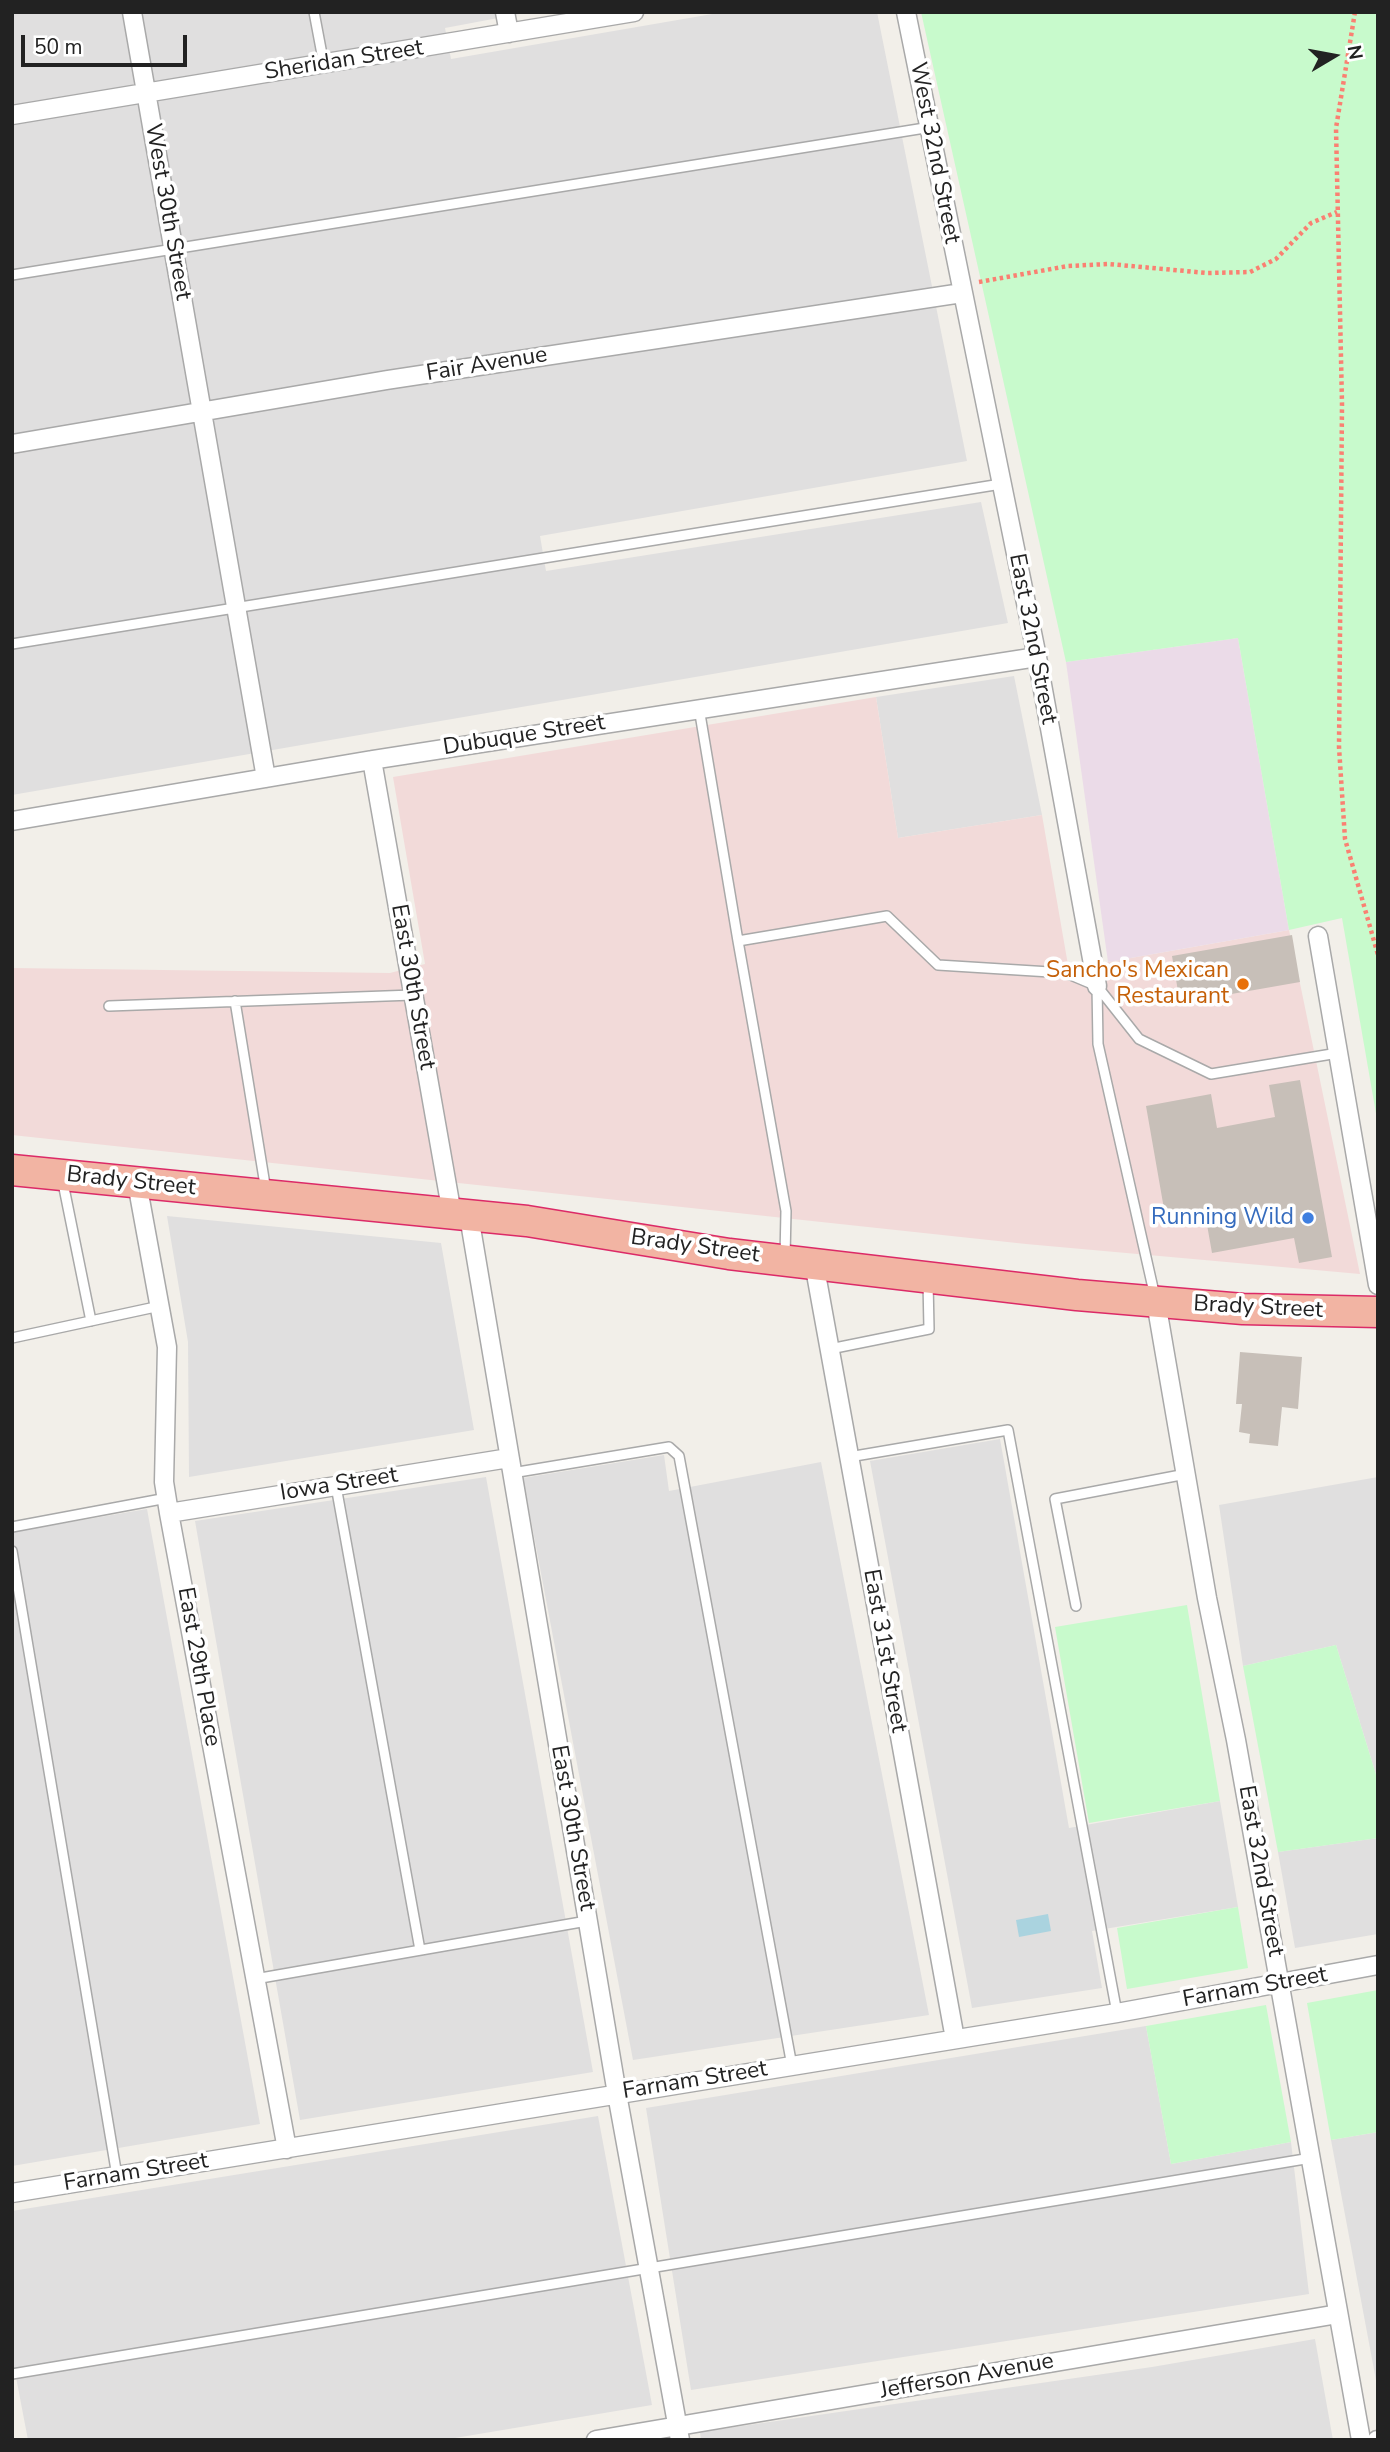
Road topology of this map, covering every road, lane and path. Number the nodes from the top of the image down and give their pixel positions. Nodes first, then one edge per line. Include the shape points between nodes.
1 (132, 12) edge
2 (314, 12) edge
3 (505, 12) edge
4 (634, 12) edge
5 (905, 12) edge
6 (1355, 12) edge
7 (509, 33) junction
8 (324, 65) junction
9 (146, 93) junction
10 (12, 115) edge
11 (931, 127) junction
12 (1337, 212) junction
13 (174, 248) junction
14 (12, 275) edge
15 (962, 289) junction
16 (202, 412) junction
17 (12, 444) edge
18 (1001, 484) junction
19 (237, 607) junction
20 (12, 644) edge
21 (1037, 657) junction
22 (699, 708) junction
23 (372, 760) junction
24 (266, 778) junction
25 (12, 821) edge
26 (1318, 936) dead end
27 (738, 941) junction
28 (1378, 955) edge
29 (1097, 986) junction
30 (413, 995) junction
31 (235, 1002) junction
32 (109, 1006) dead end
33 (1338, 1053) junction
34 (12, 1170) edge
35 (61, 1175) junction
36 (137, 1183) junction
37 (267, 1196) junction
38 (460, 1215) junction
39 (800, 1261) junction
40 (928, 1276) junction
41 (1378, 1285) edge
42 (1156, 1302) junction
43 (160, 1306) junction
44 (1378, 1312) edge
45 (91, 1321) junction
46 (12, 1338) edge
47 (830, 1349) junction
48 (849, 1457) junction
49 (511, 1465) junction
50 (1186, 1475) junction
51 (336, 1486) junction
52 (168, 1505) junction
53 (12, 1527) edge
54 (12, 1551) edge
55 (1076, 1606) dead end
56 (587, 1921) junction
57 (420, 1950) junction
58 (1378, 1965) edge
59 (255, 1979) junction
60 (1281, 1984) junction
61 (1117, 2013) junction
62 (955, 2039) junction
63 (792, 2066) junction
64 (617, 2094) junction
65 (287, 2148) junction
66 (1313, 2158) junction
67 (117, 2176) junction
68 (12, 2193) edge
69 (648, 2268) junction
70 (1338, 2314) junction
71 (12, 2374) edge
72 (678, 2433) edge
73 (596, 2440) edge
74 (1361, 2440) edge

1 - 9 street, West 30th Street
2 - 8 lane
3 - 7 street
4 - 7 street, Sheridan Street
5 - 11 street, West 32nd Street
6 - 12 path via 1336,128
7 - 8 street, Sheridan Street
8 - 9 street, Sheridan Street
9 - 10 street, Sheridan Street
9 - 13 street, West 30th Street
11 - 13 lane
11 - 15 street, West 32nd Street
12 - 15 path via 1311,223 1276,259 1250,272 1068,266
12 - 28 path via 1342,404 1339,747 1345,839
13 - 14 lane
13 - 16 street, West 30th Street
15 - 16 street, Fair Avenue
15 - 18 street, East 32nd Street
16 - 17 street, Fair Avenue
16 - 19 street
18 - 19 lane
18 - 21 street, East 32nd Street
19 - 20 lane
19 - 24 street
21 - 22 street, Dubuque Street
21 - 29 street, East 32nd Street
22 - 23 street, Dubuque Street
22 - 27 lane
23 - 24 street, Dubuque Street
23 - 30 street, East 30th Street
24 - 25 street, Dubuque Street
26 - 33 street
27 - 29 lane via 887,916 938,965 1066,973
27 - 39 lane via 786,1210
29 - 33 lane via 1139,1039 1210,1074
29 - 42 lane via 1098,1044
30 - 31 lane
30 - 38 street, East 30th Street
31 - 32 lane
31 - 37 lane
33 - 41 street
34 - 35 highway, Brady Street
35 - 36 highway, Brady Street
35 - 45 lane
36 - 37 highway, Brady Street
36 - 43 street, East 29th Place
37 - 38 highway, Brady Street
38 - 39 highway, Brady Street
38 - 49 street, East 30th Street
39 - 40 highway, Brady Street
39 - 47 street, East 31st Street
40 - 42 highway, Brady Street
40 - 47 lane via 929,1329
42 - 44 highway, Brady Street
42 - 50 street, East 32nd Street
43 - 45 lane
43 - 52 street, East 29th Place via 167,1347 164,1482
45 - 46 lane
47 - 48 street, East 31st Street
48 - 61 lane via 1008,1430
48 - 62 street, East 31st Street
49 - 51 street, Iowa Street
49 - 56 street, East 30th Street
49 - 63 lane via 669,1447 679,1455
50 - 55 lane via 1055,1499
50 - 60 street, East 32nd Street
51 - 52 street, Iowa Street
51 - 57 lane
52 - 53 lane
52 - 59 street, East 29th Place
54 - 67 lane
56 - 57 lane
56 - 64 street, East 30th Street
57 - 59 lane
58 - 60 street, Farnam Street
59 - 65 street, East 29th Place
60 - 61 street, Farnam Street
60 - 66 street, East 32nd Street
61 - 62 street, Farnam Street
62 - 63 street, Farnam Street
63 - 64 street, Farnam Street
64 - 65 street, Farnam Street
64 - 69 street, East 30th Street
65 - 67 street, Farnam Street
66 - 69 lane
66 - 70 street, East 32nd Street
67 - 68 street, Farnam Street
69 - 71 lane
69 - 72 street, East 30th Street
70 - 72 street, Jefferson Avenue
70 - 74 street, East 32nd Street
72 - 73 street, Jefferson Avenue

